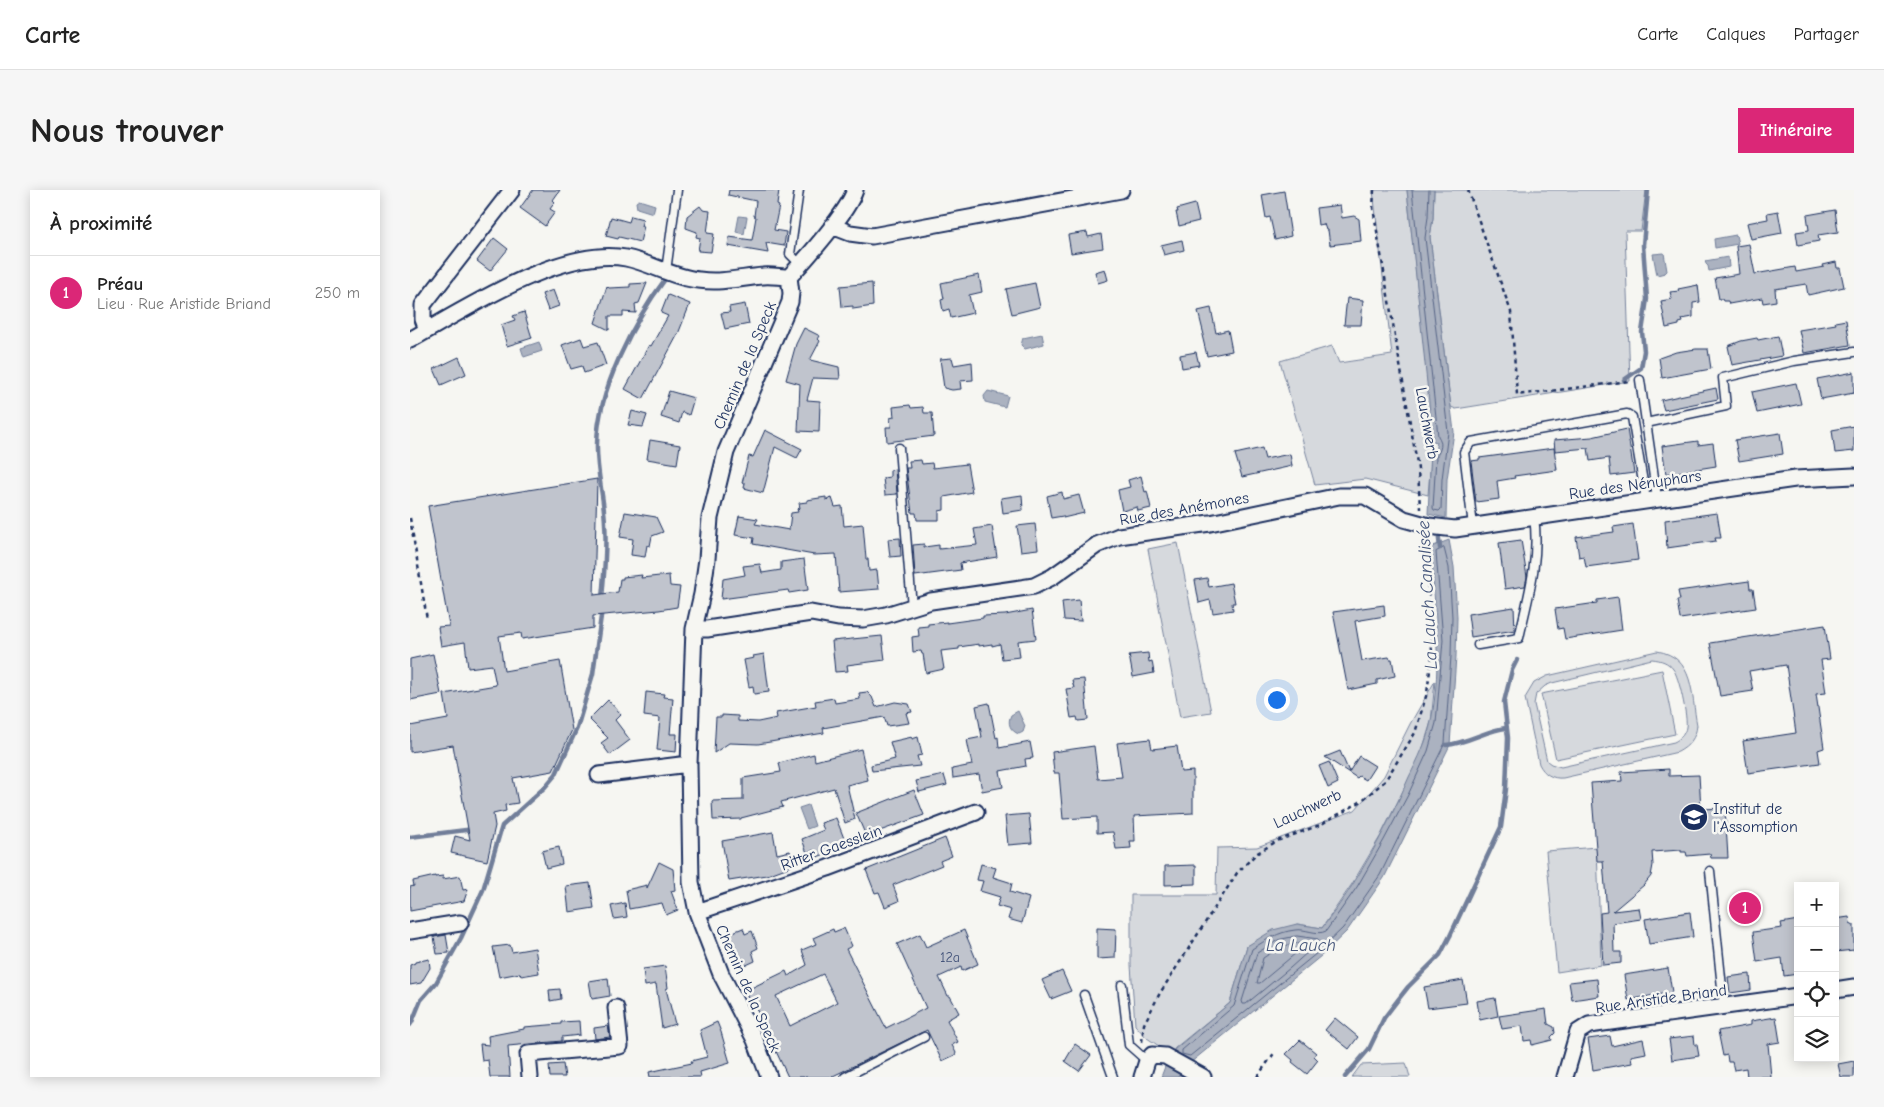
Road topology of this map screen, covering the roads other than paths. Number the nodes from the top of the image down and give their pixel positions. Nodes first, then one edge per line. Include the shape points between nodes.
1 (512, 190) edge
2 (677, 190) edge
3 (799, 190) edge
4 (855, 190) edge
5 (1121, 190) edge
6 (832, 226) junction
7 (801, 265) junction
8 (666, 271) junction
9 (789, 277) junction
10 (427, 330) junction
11 (410, 340) edge
12 (1854, 352) edge
13 (1640, 380) road end
14 (1646, 423) junction
15 (900, 448) dead end
16 (1854, 476) edge
17 (1652, 499) junction
18 (1534, 517) junction
19 (1425, 525) joint
20 (1473, 526) junction
21 (912, 606) junction
22 (694, 629) junction
23 (1478, 645) dead end
24 (689, 764) junction
25 (600, 775) dead end
26 (976, 812) dead end
27 (1710, 871) dead end
28 (697, 912) junction
29 (460, 923) dead end
30 (410, 931) edge
31 (1122, 985) dead end
32 (1854, 987) edge
33 (1839, 989) edge
34 (1084, 995) dead end
35 (1794, 997) edge
36 (1724, 1007) junction
37 (616, 1008) dead end
38 (924, 1037) dead end
39 (1154, 1057) junction
40 (1198, 1074) edge
41 (530, 1077) edge
42 (770, 1077) edge
43 (845, 1077) edge
44 (1113, 1077) edge
45 (1142, 1077) edge
46 (1565, 1077) edge

1 - 10 street via 423,305
2 - 8 lane
3 - 7 lane via 790,254
4 - 6 street
5 - 6 street via 872,236 850,234
6 - 7 street
7 - 9 street
8 - 9 street via 705,281 729,282 765,275
8 - 10 street via 626,258 594,257 565,263 529,276
9 - 22 street, Chemin de la Speck via 790,302 726,452 710,518 702,594
10 - 11 street
12 - 14 lane via 1794,361 1723,378 1726,406
13 - 14 lane
14 - 17 lane
15 - 21 lane
16 - 17 street, Rue des Nénuphars via 1795,480
17 - 18 street, Rue des Nénuphars
17 - 20 lane via 1632,417 1627,414 1471,442 1464,452
18 - 20 street, Rue des Nénuphars
18 - 23 lane via 1535,566 1519,638
19 - 20 street, Rue des Nénuphars via 1454,529
19 - 21 street, Rue des Anémones via 1404,519 1365,496 1340,496 1210,523 1119,536 1097,545 1034,586
21 - 22 street, Rue des Anémones via 863,619 811,613
22 - 24 street, Chemin de la Speck
24 - 25 street
24 - 28 street, Chemin de la Speck via 691,882
26 - 28 street, Ritter Gaesslein via 828,868
27 - 36 lane
28 - 42 street, Chemin de la Speck via 721,974
29 - 30 street
31 - 39 lane via 1129,1045
32 - 33 street
34 - 44 lane
35 - 36 street, Rue Aristide Briand
36 - 46 street, Rue Aristide Briand via 1589,1025 1578,1032
37 - 41 street via 620,1046 528,1054
38 - 43 lane
39 - 40 street
39 - 45 street

